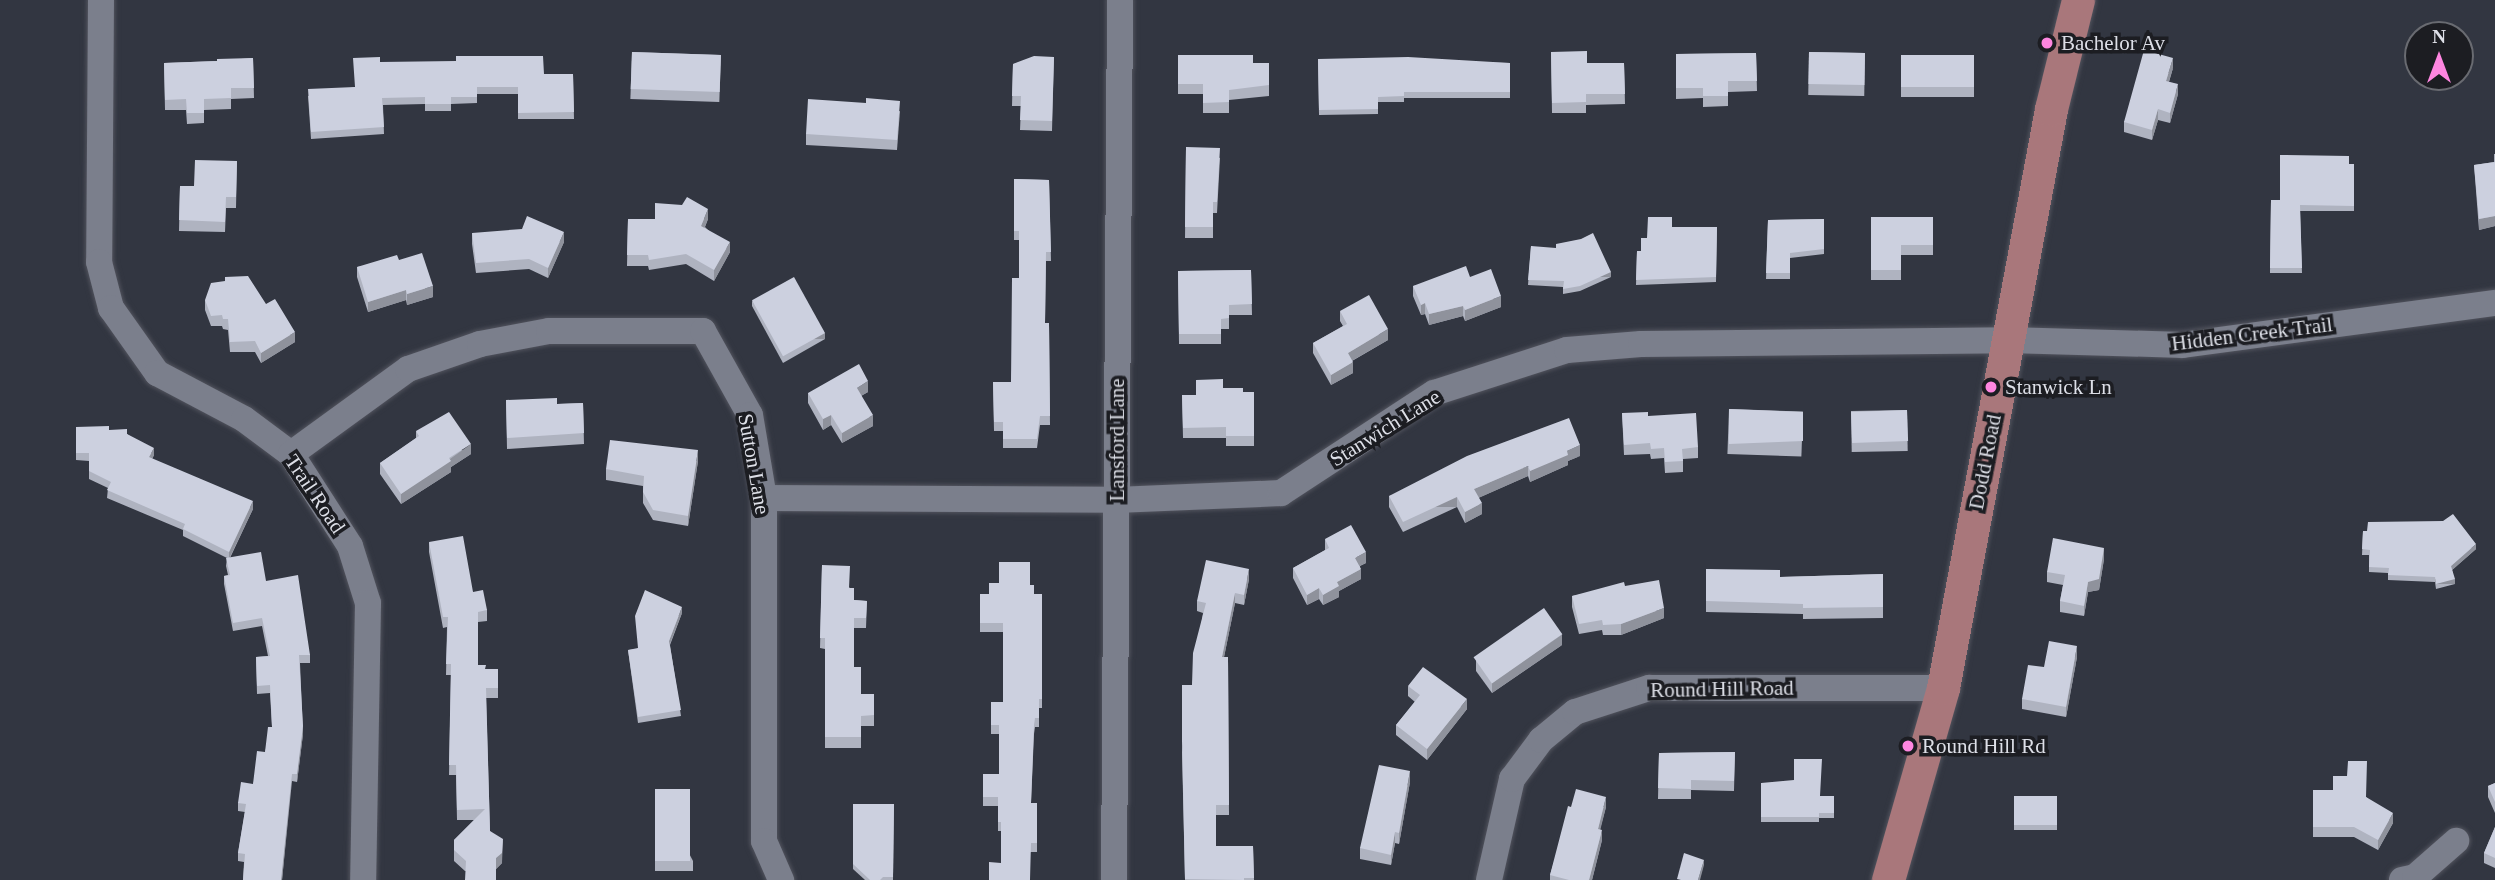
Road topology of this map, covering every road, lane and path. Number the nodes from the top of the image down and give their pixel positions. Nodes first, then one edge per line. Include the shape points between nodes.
1 (101, 0) edge
2 (1120, 0) edge
3 (2078, 0) edge
4 (2495, 303) edge
5 (2008, 340) junction
6 (291, 454) junction
7 (764, 498) junction
8 (1116, 500) junction
9 (1943, 688) junction
10 (2456, 841) dead end
11 (363, 880) edge
12 (781, 880) edge
13 (1114, 880) edge
14 (1489, 880) edge
15 (1888, 880) edge
16 (2402, 880) edge

1 - 6 street, Trail Road via 99,262 111,308 157,373 244,419
2 - 8 street, Lansford Lane
3 - 5 main road, Dodd Road via 2051,109
4 - 5 street, Hidden Creek Trail via 2183,345
5 - 8 street, Stanwich Lane via 1641,344 1567,350 1434,393 1281,493
5 - 9 main road, Dodd Road
6 - 7 street, Sutton Lane via 408,369 480,344 550,331 703,331 750,415
6 - 11 street, Trail Road via 350,546 369,603
7 - 8 street, Stanwich Lane
7 - 12 street, Sutton Lane via 764,841
8 - 13 street, Lansford Lane
9 - 14 street, Round Hill Road via 1649,688 1575,712 1541,740 1512,779
9 - 15 main road, Dodd Road
10 - 16 street via 2415,877

